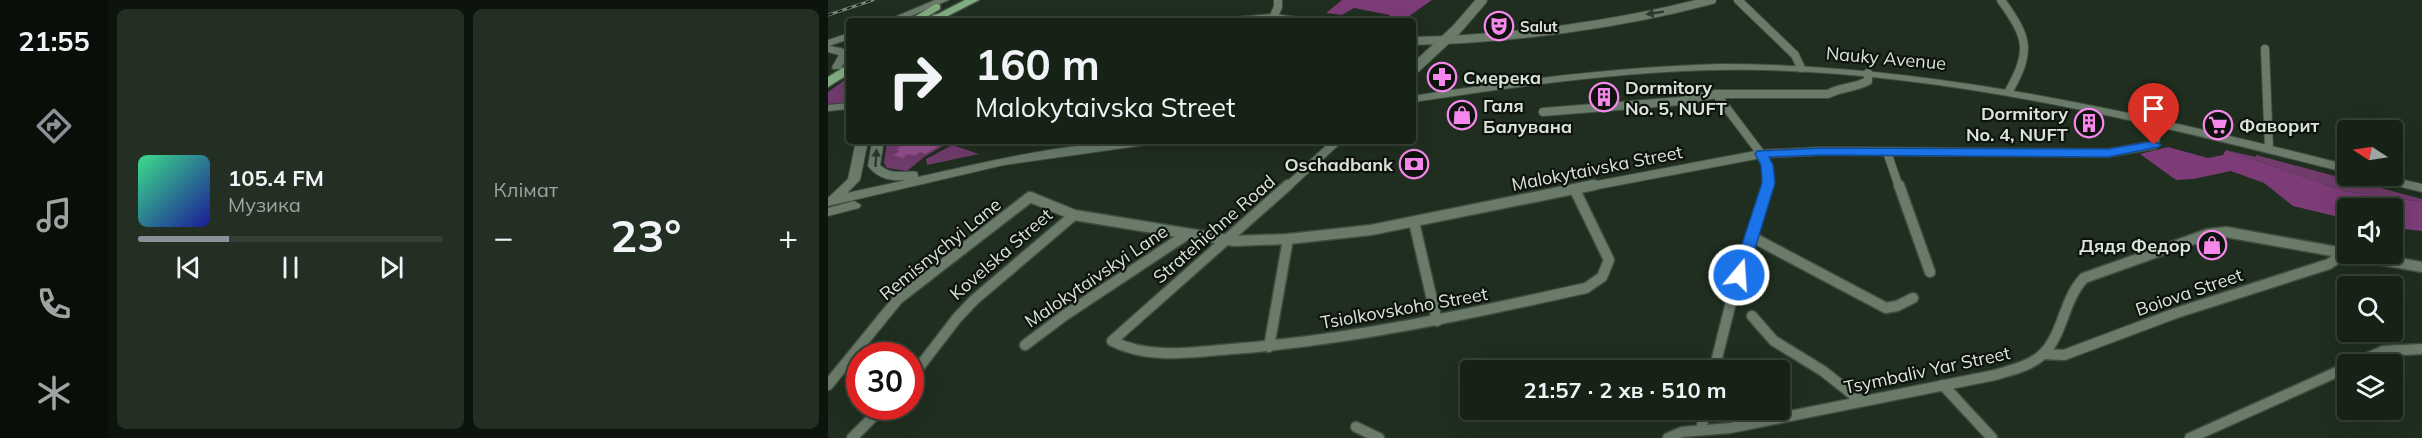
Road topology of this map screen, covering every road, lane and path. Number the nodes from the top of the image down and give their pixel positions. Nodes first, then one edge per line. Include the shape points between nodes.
1 (944, 0) edge
2 (949, 0) edge
3 (974, 0) edge
4 (1278, 0) edge
5 (1482, 0) edge
6 (1712, 0) edge
7 (1738, 0) edge
8 (2001, 0) edge
9 (898, 18) edge
10 (917, 18) edge
11 (934, 18) edge
12 (1273, 18) edge
13 (846, 37) edge
14 (1446, 40) junction
15 (1416, 41) edge
16 (846, 42) edge
17 (828, 46) edge
18 (2265, 49) dead end
19 (1416, 67) edge
20 (1801, 68) junction
21 (838, 69) edge
22 (1868, 73) junction
23 (828, 82) edge
24 (2009, 91) junction
25 (1716, 94) junction
26 (1416, 98) edge
27 (846, 106) edge
28 (828, 108) edge
29 (1543, 112) dead end
30 (2160, 121) junction
31 (861, 144) edge
32 (878, 144) edge
33 (1125, 144) edge
34 (1333, 144) edge
35 (2269, 149) junction
36 (1887, 152) junction
37 (1761, 154) junction
38 (1036, 158) junction
39 (1004, 162) junction
40 (2337, 166) edge
41 (2403, 183) edge
42 (2422, 188) edge
43 (1575, 190) junction
44 (1029, 197) joint
45 (828, 202) edge
46 (828, 212) edge
47 (1074, 215) junction
48 (1414, 222) junction
49 (1186, 235) junction
50 (1752, 237) junction
51 (1288, 239) junction
52 (1228, 240) junction
53 (2337, 252) edge
54 (2337, 258) edge
55 (2403, 264) edge
56 (2422, 267) edge
57 (1930, 272) dead end
58 (1913, 298) dead end
59 (1752, 316) dead end
60 (1437, 321) junction
61 (1112, 341) joint
62 (1025, 345) dead end
63 (1269, 347) junction
64 (2422, 349) edge
65 (2043, 354) junction
66 (2376, 354) edge
67 (1716, 360) edge
68 (924, 361) edge
69 (2337, 372) edge
70 (828, 385) edge
71 (1943, 385) junction
72 (1861, 401) junction
73 (870, 420) edge
74 (1703, 420) edge
75 (1356, 428) dead end
76 (1701, 430) junction
77 (852, 438) edge
78 (1379, 438) edge
79 (1668, 438) edge
80 (1992, 438) edge
81 (2190, 438) edge

1 - 9 main road
2 - 10 main road
3 - 11 main road
4 - 12 street
5 - 14 street
6 -> 14 street via 1609,21
7 - 20 street via 1795,55
8 - 24 street via 2028,50
13 - 17 main road
14 - 15 street
14 - 19 street
16 - 17 main road
17 - 21 main road via 845,54
18 - 35 street
20 - 22 main road, Nauky Avenue
20 - 26 main road, Nauky Avenue via 1716,67 1609,73
21 - 23 main road
22 - 24 main road, Nauky Avenue
22 - 25 street via 1865,83 1841,86 1828,94
24 - 30 main road, Nauky Avenue
25 - 29 street via 1681,101
25 - 37 street
27 - 28 main road
30 - 35 main road, Nauky Avenue
30 - 36 street, Malokytaivska Street via 2154,145 2108,153
31 - 45 main road via 854,180
39 -> 32 main road via 892,177 874,166
33 - 38 main road
34 - 52 street, Stratehichne Road
35 - 40 main road, Nauky Avenue
36 - 37 street, Malokytaivska Street
36 - 57 street
37 - 43 street, Malokytaivska Street
37 - 50 street via 1769,183
38 - 39 main road
38 - 46 main road
39 - 45 main road
41 - 42 main road
43 - 48 street, Malokytaivska Street
43 - 60 street, Tsiolkovskoho Street via 1609,260 1609,268 1598,283
44 - 47 street, Malokytaivska Street
44 - 70 street, Remisnychyi Lane via 898,299
47 - 49 street, Malokytaivska Street
47 - 68 street, Kovelska Street via 974,300
48 - 51 street, Malokytaivska Street
48 - 60 street
49 - 52 street, Malokytaivska Street
49 - 62 street, Malokytaivskyi Lane
50 - 58 street via 1886,308
50 - 67 street
51 - 52 street, Malokytaivska Street
51 - 63 street
52 - 61 street, Stratehichne Road
53 - 65 street via 2226,232 2184,242 2106,269 2074,285
54 - 65 street, Boiova Street via 2064,355
55 - 56 street
59 - 72 street via 1784,348 1823,371
60 - 63 street, Tsiolkovskoho Street
61 - 63 street, Tsiolkovskoho Street via 1127,350 1152,353
64 - 66 street
65 - 71 street, Tsymbaliv Yar Street via 2026,365 1995,375
69 - 81 street
71 - 72 street, Tsymbaliv Yar Street
71 - 80 street
72 - 76 street, Tsymbaliv Yar Street via 1730,428
73 - 77 street
74 - 76 street
75 - 78 street
76 - 79 street, Tsymbaliv Yar Street

